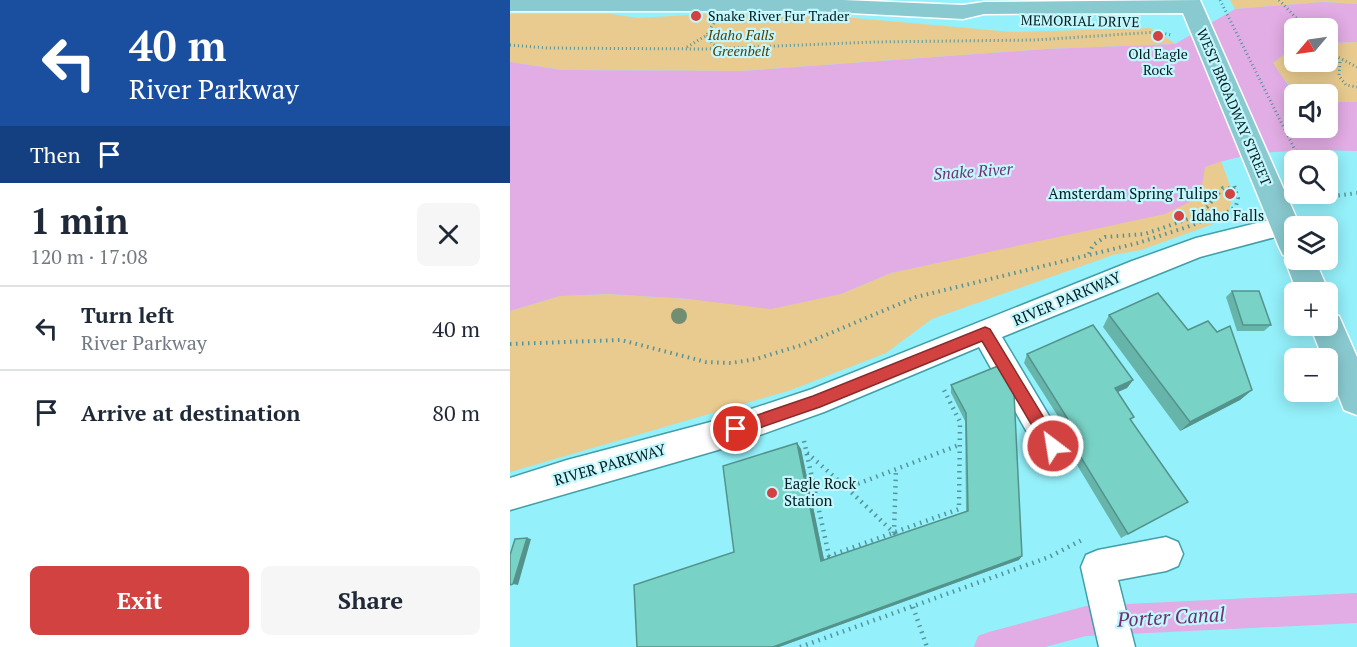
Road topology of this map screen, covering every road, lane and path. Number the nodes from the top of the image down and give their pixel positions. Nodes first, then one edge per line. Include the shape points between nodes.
1 (1220, 0) edge
2 (1280, 0) edge
3 (621, 2) edge
4 (737, 2) edge
5 (510, 5) edge
6 (963, 6) edge
7 (1195, 15) edge
8 (1297, 18) edge
9 (1171, 35) dead end
10 (510, 45) edge
11 (683, 48) junction
12 (720, 48) junction
13 (1338, 57) edge
14 (1340, 62) dead end
15 (1357, 67) edge
16 (1357, 87) edge
17 (1295, 150) edge
18 (1357, 193) edge
19 (1338, 194) edge
20 (1284, 222) edge
21 (1284, 237) edge
22 (1089, 254) junction
23 (985, 333) junction
24 (1331, 336) edge
25 (510, 344) edge
26 (943, 388) dead end
27 (1357, 398) edge
28 (804, 441) dead end
29 (959, 445) junction
30 (1053, 446) dead end
31 (807, 453) junction
32 (896, 469) junction
33 (848, 488) junction
34 (510, 494) edge
35 (894, 533) junction
36 (1082, 540) dead end
37 (1166, 554) dead end
38 (913, 607) junction
39 (801, 647) edge
40 (927, 647) edge
41 (1117, 647) edge

1 - 17 path
2 - 8 path
3 - 4 main road, MEMORIAL DRIVE
3 - 5 main road, MEMORIAL DRIVE
4 - 6 main road, MEMORIAL DRIVE
6 - 7 main road, MEMORIAL DRIVE via 986,20
7 - 20 main road, WEST BROADWAY STREET
9 - 12 path via 1158,32 1034,40
10 - 11 path
11 - 12 path
11 - 12 path via 707,35
13 - 15 path
14 - 16 path via 1339,76 1346,85
18 - 19 path
21 - 23 street, RIVER PARKWAY via 1196,248
22 - 22 path via 1138,243 1230,211 1240,198 1235,187 1223,188 1208,208 1143,234 1100,238 1092,244
22 - 25 path via 888,306 786,352 759,360 728,363 677,356 627,340
23 - 30 street
23 - 34 street, RIVER PARKWAY via 814,402 718,435
24 - 27 main road
26 - 29 path via 960,422
28 - 31 path
29 - 32 path
29 - 35 path via 959,509
31 - 33 path
31 - 35 path via 829,556
32 - 33 path
32 - 35 path
33 - 35 path
36 - 38 path
37 - 41 street via 1098,567
38 - 39 path
38 - 40 path

